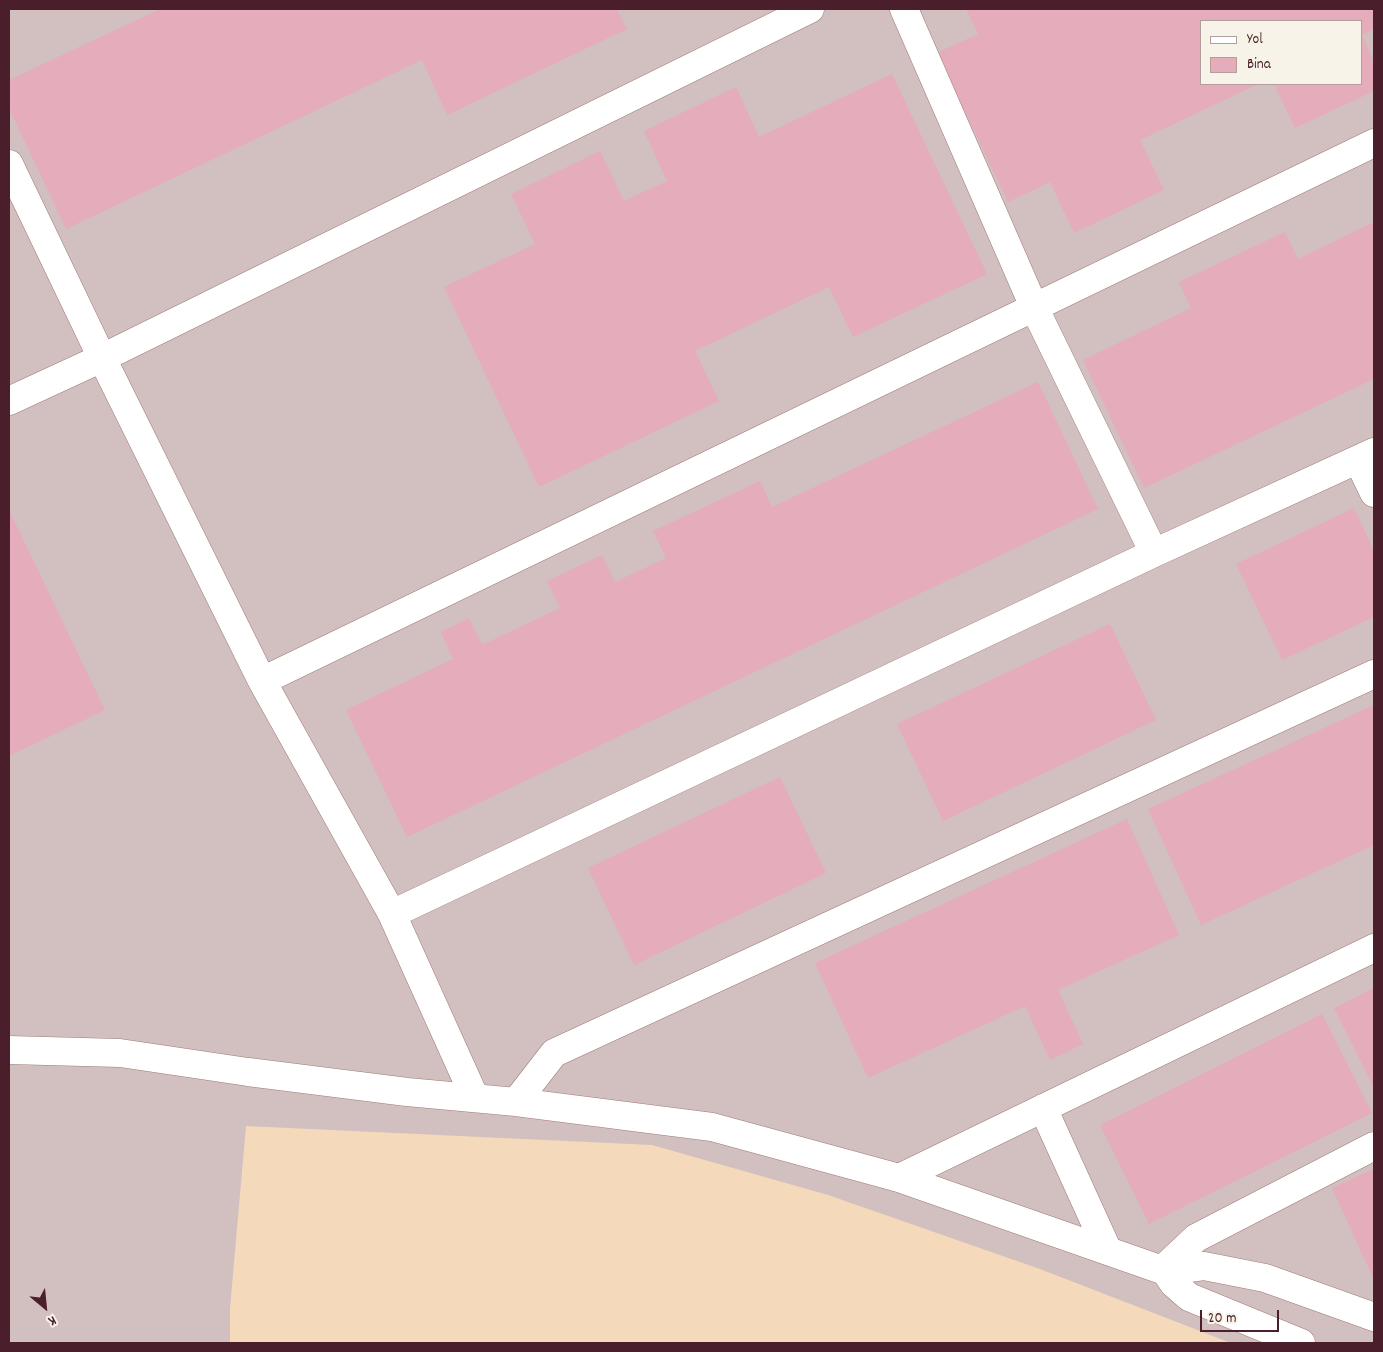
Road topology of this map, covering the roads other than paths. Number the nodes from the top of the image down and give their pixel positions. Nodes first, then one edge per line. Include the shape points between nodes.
1 (810, 9) edge
2 (904, 9) edge
3 (1374, 143) edge
4 (9, 164) edge
5 (1034, 307) junction
6 (102, 358) junction
7 (9, 400) edge
8 (1366, 456) edge
9 (1374, 493) edge
10 (1154, 553) junction
11 (1374, 674) edge
12 (262, 681) junction
13 (392, 914) junction
14 (1374, 948) edge
15 (9, 1050) edge
16 (475, 1098) junction
17 (516, 1102) junction
18 (1043, 1108) junction
19 (1374, 1146) edge
20 (899, 1178) junction
21 (1108, 1251) junction
22 (1163, 1271) junction
23 (1374, 1316) edge
24 (1301, 1343) edge

1 - 6 street
2 - 5 street
3 - 5 street
4 - 6 street
5 - 10 street
5 - 12 street
6 - 7 street
6 - 12 street
8 - 9 street
8 - 10 street
10 - 13 street
11 - 17 street via 554,1054
12 - 13 street
13 - 16 street
14 - 18 street
15 - 16 street via 120,1053 248,1072
16 - 17 street
17 - 20 street via 712,1127
18 - 20 street
18 - 21 street
19 - 22 street via 1196,1238
20 - 21 street
21 - 22 street
22 - 23 street via 1204,1266 1265,1278
22 - 24 street via 1189,1297

